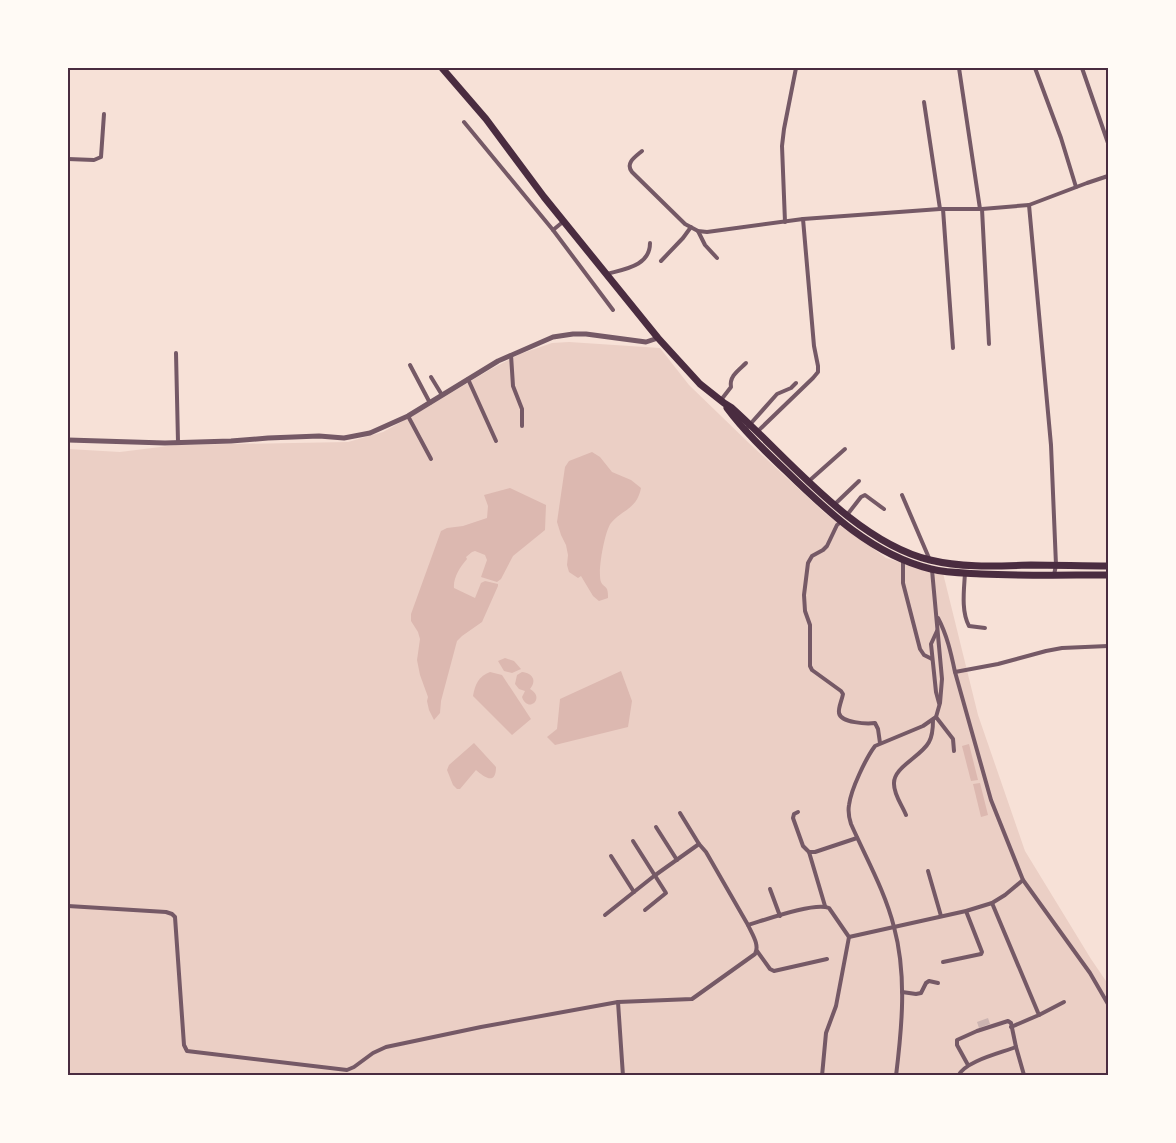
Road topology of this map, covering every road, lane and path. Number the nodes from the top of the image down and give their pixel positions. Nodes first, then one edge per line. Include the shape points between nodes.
1 (442, 68) edge
2 (796, 68) edge
3 (959, 68) edge
4 (1035, 68) edge
5 (1082, 68) edge
6 (924, 102) dead end
7 (104, 114) dead end
8 (464, 122) dead end
9 (1108, 143) edge
10 (642, 151) dead end
11 (68, 159) edge
12 (1108, 176) edge
13 (1076, 187) junction
14 (1029, 205) junction
15 (981, 208) junction
16 (941, 209) junction
17 (803, 219) junction
18 (564, 221) junction
19 (785, 222) junction
20 (691, 227) junction
21 (553, 231) junction
22 (698, 231) junction
23 (650, 243) dead end
24 (717, 258) dead end
25 (661, 261) dead end
26 (608, 274) junction
27 (613, 310) dead end
28 (658, 338) junction
29 (989, 344) dead end
30 (953, 348) dead end
31 (176, 352) dead end
32 (511, 354) junction
33 (746, 363) dead end
34 (410, 364) dead end
35 (431, 377) dead end
36 (468, 379) junction
37 (796, 383) dead end
38 (442, 395) junction
39 (722, 402) junction
40 (430, 403) junction
41 (408, 416) junction
42 (522, 426) dead end
43 (748, 427) junction
44 (758, 431) junction
45 (68, 440) edge
46 (496, 441) dead end
47 (178, 442) junction
48 (845, 448) dead end
49 (431, 459) dead end
50 (859, 481) dead end
51 (809, 482) junction
52 (902, 495) dead end
53 (834, 505) junction
54 (884, 509) dead end
55 (847, 515) junction
56 (841, 522) junction
57 (903, 560) junction
58 (930, 560) junction
59 (1056, 565) junction
60 (1108, 566) edge
61 (932, 570) junction
62 (965, 573) junction
63 (1108, 575) edge
64 (1054, 576) junction
65 (937, 614) junction
66 (985, 628) dead end
67 (937, 631) junction
68 (1108, 646) edge
69 (932, 658) junction
70 (955, 672) junction
71 (940, 703) junction
72 (934, 718) junction
73 (880, 743) junction
74 (954, 751) dead end
75 (798, 812) dead end
76 (680, 813) dead end
77 (906, 815) dead end
78 (656, 827) dead end
79 (857, 838) junction
80 (633, 841) dead end
81 (699, 844) junction
82 (809, 852) junction
83 (611, 856) dead end
84 (677, 860) junction
85 (928, 871) dead end
86 (654, 876) junction
87 (1023, 880) junction
88 (770, 889) dead end
89 (634, 892) junction
90 (992, 903) junction
91 (68, 906) edge
92 (826, 907) junction
93 (645, 910) dead end
94 (966, 912) junction
95 (605, 915) dead end
96 (780, 916) junction
97 (941, 916) junction
98 (748, 925) junction
99 (894, 927) junction
100 (849, 937) junction
101 (757, 950) junction
102 (827, 959) dead end
103 (943, 962) dead end
104 (938, 983) dead end
105 (902, 992) junction
106 (618, 1002) junction
107 (1064, 1002) dead end
108 (1108, 1004) edge
109 (1039, 1015) junction
110 (1011, 1027) junction
111 (1016, 1047) junction
112 (968, 1065) junction
113 (1024, 1075) edge
114 (623, 1076) edge
115 (822, 1076) edge
116 (896, 1076) edge
117 (958, 1076) edge

1 - 18 highway
2 - 19 street via 782,146
3 - 15 street
4 - 13 street
5 - 9 street
6 - 16 street
7 - 11 street via 101,157
8 - 21 street
10 - 20 street via 629,163 630,170
12 - 13 street
13 - 14 street
14 - 15 street
14 - 59 street via 1051,444
15 - 16 street
15 - 29 street
16 - 17 street
16 - 30 street
17 - 19 street
17 - 44 street via 818,369
18 - 21 street
18 - 26 highway
19 - 22 street
20 - 22 street
20 - 25 street
21 - 27 street
22 - 24 street
23 - 26 street via 648,254 639,263
26 - 28 highway
28 - 32 street via 646,342 573,334 553,337
28 - 39 highway
31 - 47 street
32 - 36 street
32 - 42 street
33 - 39 street via 732,377
34 - 40 street
35 - 38 street
36 - 38 street
36 - 46 street
37 - 43 street via 777,394
38 - 40 street
39 - 43 highway
40 - 41 street
41 - 47 street via 370,433 344,438
41 - 49 street
43 - 44 highway
43 - 56 highway via 757,443
44 - 51 highway
45 - 47 street
48 - 51 street
50 - 53 street
51 - 53 highway
52 - 58 street
53 - 55 highway
54 - 55 street via 865,495
55 - 58 highway via 891,545
56 - 57 highway
56 - 73 street via 827,546 808,563 804,596 810,625 810,666 843,694 838,712 841,717 875,723
57 - 61 highway
57 - 69 street via 903,583 920,649
58 - 59 highway via 977,566
59 - 60 highway
59 - 64 street
61 - 62 highway
61 - 65 street
62 - 64 highway
62 - 66 street via 966,621 969,626
63 - 64 highway
65 - 67 street
65 - 70 street
67 - 69 street via 931,644
67 - 71 street
68 - 70 street via 1062,648
69 - 71 street
70 - 87 street via 991,800
71 - 72 street
72 - 73 street
72 - 74 street via 953,739
72 - 77 street via 929,743 894,779
73 - 79 street via 872,750 848,806
75 - 82 street via 793,818
76 - 81 street
78 - 84 street
79 - 82 street
79 - 99 street via 879,883
80 - 86 street
81 - 84 street
81 - 98 street
82 - 92 street
83 - 89 street
84 - 86 street
85 - 97 street
86 - 89 street
86 - 93 street via 666,894
87 - 90 street
87 - 108 street
88 - 96 street
89 - 95 street
90 - 94 street
90 - 109 street
91 - 106 street via 166,912 175,917 184,1045 189,1052 350,1069 386,1047
92 - 96 street
92 - 100 street
94 - 97 street
94 - 103 street via 982,952
96 - 98 street
97 - 99 street
98 - 101 street
99 - 100 street
99 - 105 street
100 - 115 street via 836,1006 826,1033
101 - 102 street via 774,971
101 - 106 street via 749,960 692,999
104 - 105 street via 929,981 921,993
105 - 116 street
106 - 114 street
107 - 109 street
109 - 110 street
110 - 111 street
110 - 112 street via 1008,1021 957,1040
111 - 112 street
111 - 113 street
112 - 117 street

